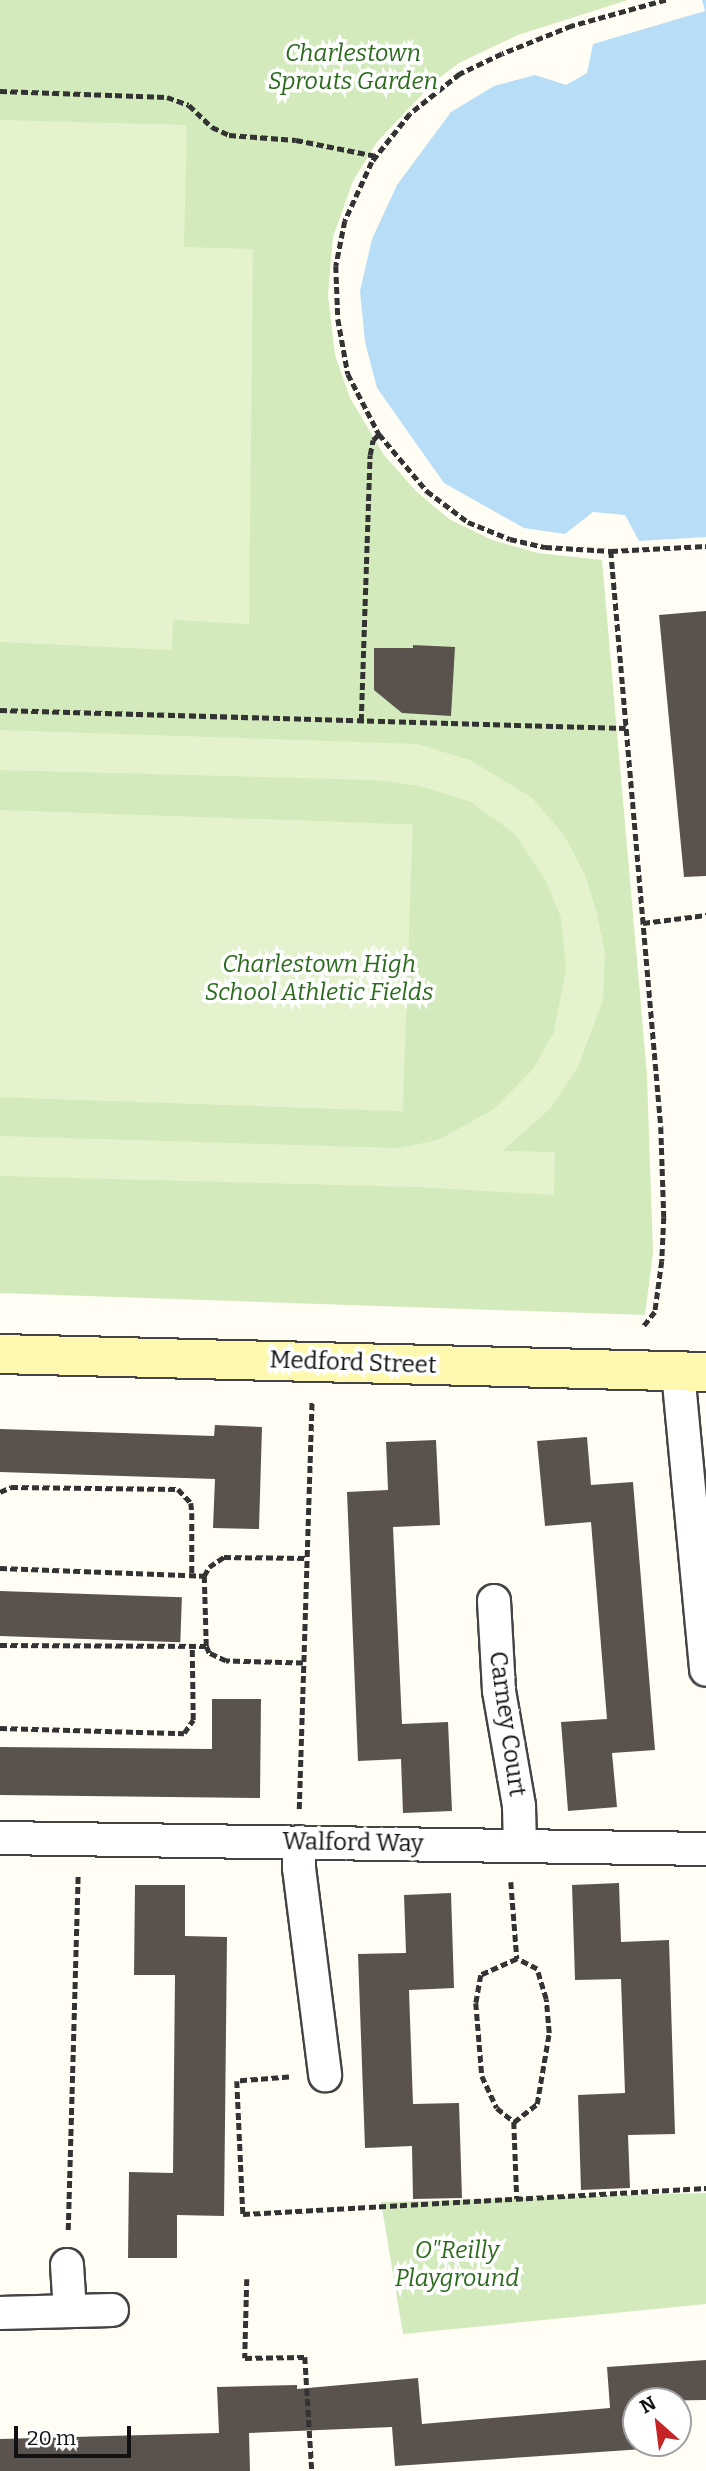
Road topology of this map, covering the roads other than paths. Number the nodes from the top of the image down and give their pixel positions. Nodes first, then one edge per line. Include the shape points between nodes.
1 (0, 1354) edge
2 (692, 1372) edge
3 (494, 1601) dead end
4 (706, 1670) edge
5 (0, 1838) edge
6 (299, 1842) junction
7 (514, 1846) junction
8 (706, 1849) edge
9 (325, 2076) road end
10 (67, 2265) road end
11 (112, 2310) dead end
12 (70, 2311) junction
13 (0, 2313) edge

1 - 2 main road, Medford Street
2 - 4 street
3 - 7 street, Carney Court via 499,1691 519,1806
5 - 6 street, Walford Way
6 - 7 street, Walford Way
6 - 9 street
7 - 8 street, Walford Way
10 - 12 street
11 - 12 street
12 - 13 street

